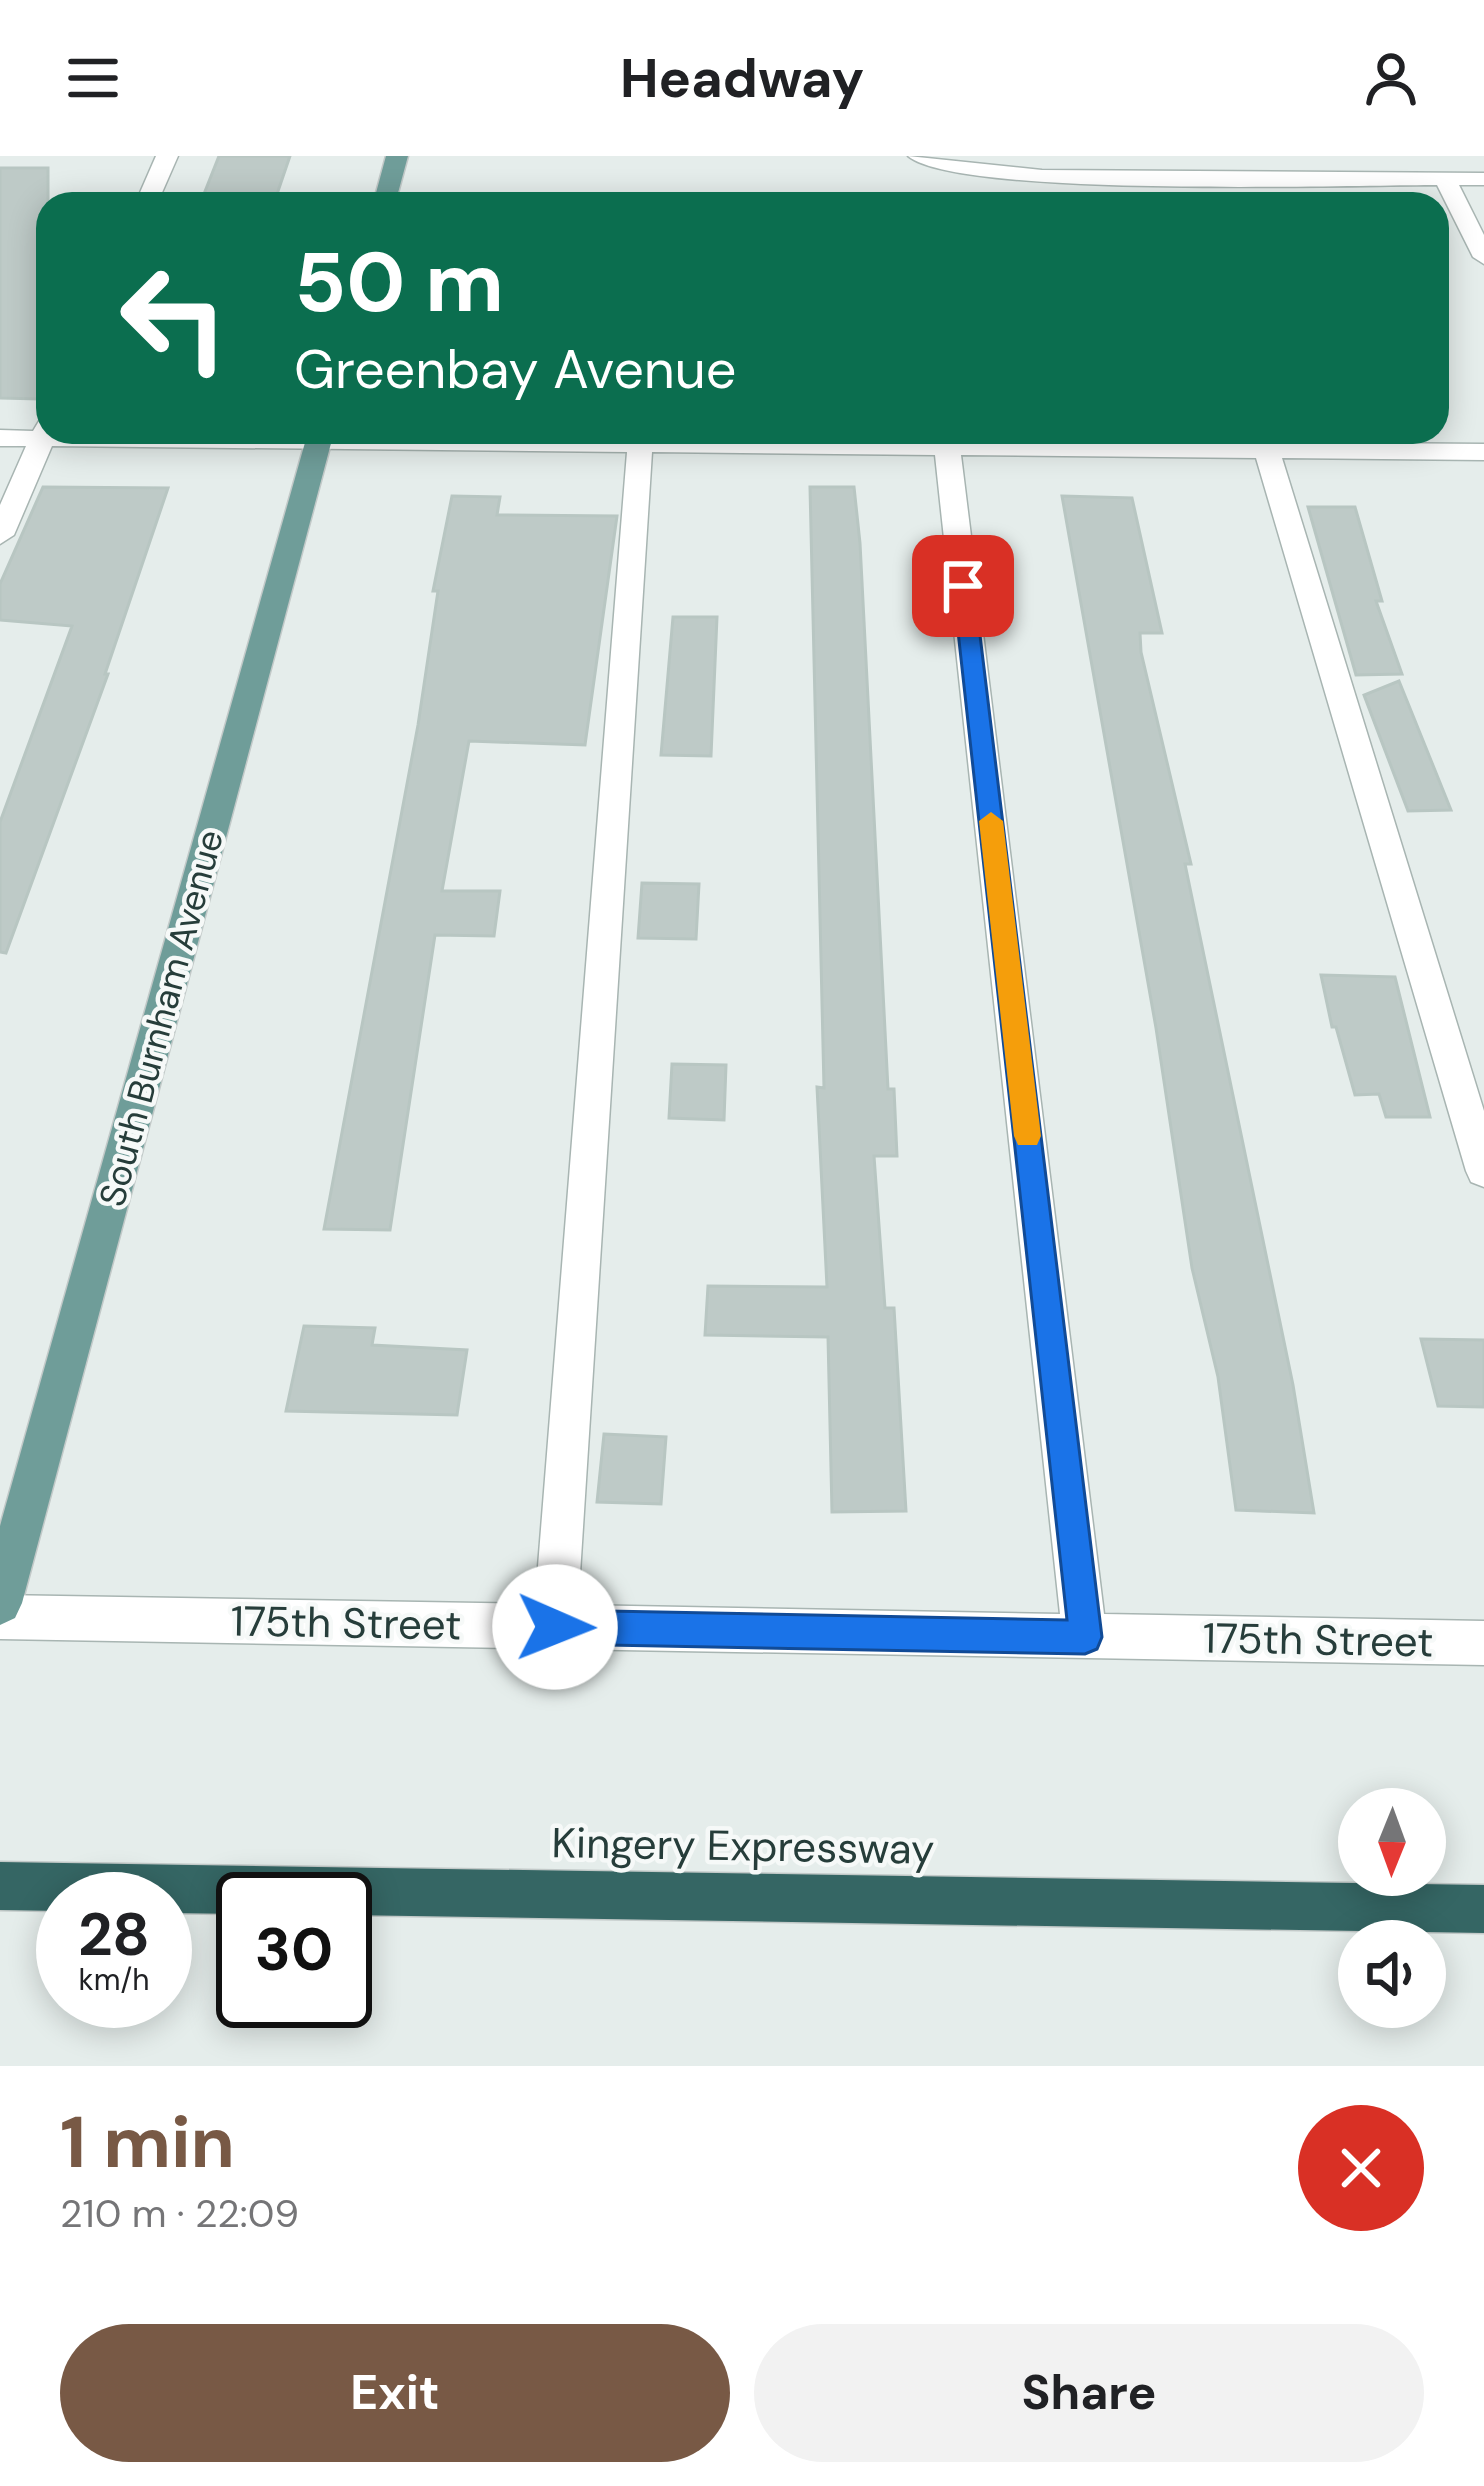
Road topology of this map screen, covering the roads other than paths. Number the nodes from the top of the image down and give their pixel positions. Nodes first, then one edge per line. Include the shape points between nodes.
1 (167, 156) edge
2 (397, 156) edge
3 (919, 156) edge
4 (1444, 178) junction
5 (1484, 179) edge
6 (151, 192) edge
7 (387, 192) edge
8 (1484, 257) edge
9 (36, 433) edge
10 (0, 438) edge
11 (40, 444) edge
12 (318, 444) edge
13 (600, 444) edge
14 (640, 445) junction
15 (947, 447) junction
16 (1268, 450) junction
17 (1484, 452) edge
18 (0, 535) edge
19 (1484, 1171) edge
20 (0, 1603) edge
21 (0, 1617) edge
22 (555, 1627) junction
23 (1085, 1637) junction
24 (1484, 1643) edge
25 (0, 1886) edge
26 (1484, 1909) edge

1 - 6 street
2 - 7 main road
3 - 4 street via 967,170 1042,176
4 - 5 street
4 - 8 street
9 - 10 street
11 - 18 street
12 - 20 main road, South Burnham Avenue
13 - 14 street
14 - 15 street
14 - 22 street
15 - 16 street
15 - 23 street
16 - 17 street
16 - 19 street
21 - 22 street, 175th Street
22 - 23 street, 175th Street
23 - 24 street, 175th Street
25 - 26 highway, Kingery Expressway

